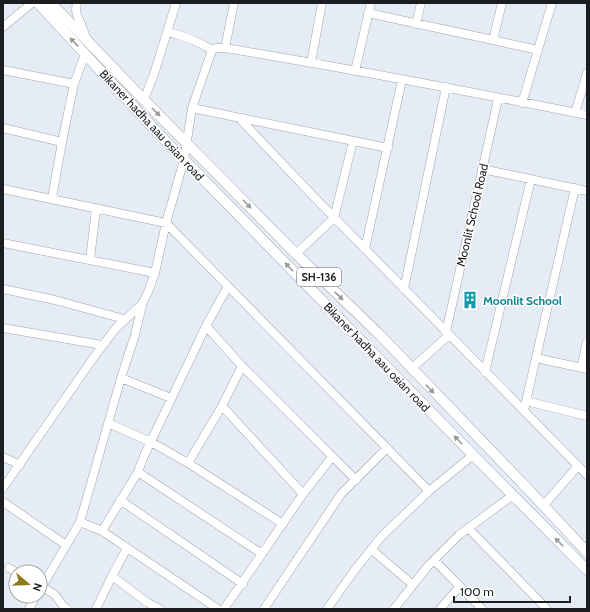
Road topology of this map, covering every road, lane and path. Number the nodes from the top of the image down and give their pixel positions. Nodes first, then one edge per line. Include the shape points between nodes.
1 (32, 3) edge
2 (38, 3) edge
3 (51, 3) edge
4 (77, 3) edge
5 (176, 3) edge
6 (234, 3) edge
7 (320, 3) edge
8 (371, 3) edge
9 (421, 3) edge
10 (502, 3) edge
11 (552, 3) edge
12 (368, 13) junction
13 (416, 24) junction
14 (3, 27) edge
15 (168, 32) junction
16 (493, 40) junction
17 (87, 42) junction
18 (225, 48) junction
19 (212, 50) junction
20 (538, 50) junction
21 (85, 54) junction
22 (311, 63) junction
23 (3, 70) edge
24 (355, 71) junction
25 (587, 73) edge
26 (402, 80) junction
27 (74, 84) junction
28 (446, 87) junction
29 (498, 99) junction
30 (144, 100) junction
31 (522, 103) junction
32 (192, 108) junction
33 (575, 113) junction
34 (587, 116) edge
35 (239, 118) junction
36 (3, 128) edge
37 (353, 141) junction
38 (62, 142) junction
39 (187, 142) junction
40 (388, 148) junction
41 (184, 160) junction
42 (482, 169) junction
43 (530, 179) junction
44 (576, 188) junction
45 (3, 189) edge
46 (587, 191) edge
47 (52, 198) junction
48 (96, 208) junction
49 (334, 218) junction
50 (166, 223) junction
51 (3, 243) edge
52 (364, 249) junction
53 (296, 254) junction
54 (90, 260) junction
55 (155, 273) junction
56 (228, 286) junction
57 (3, 289) edge
58 (404, 289) junction
59 (142, 304) junction
60 (124, 319) junction
61 (206, 326) junction
62 (3, 328) edge
63 (448, 333) junction
64 (587, 342) edge
65 (102, 345) junction
66 (536, 358) junction
67 (242, 366) junction
68 (411, 369) junction
69 (584, 369) edge
70 (485, 372) junction
71 (121, 378) junction
72 (171, 398) junction
73 (526, 401) junction
74 (222, 406) junction
75 (524, 410) junction
76 (587, 416) edge
77 (108, 423) junction
78 (152, 442) junction
79 (387, 448) junction
80 (473, 455) junction
81 (3, 457) edge
82 (332, 457) junction
83 (188, 463) junction
84 (20, 465) junction
85 (578, 466) junction
86 (138, 472) junction
87 (587, 475) edge
88 (356, 480) junction
89 (3, 488) edge
90 (429, 491) junction
91 (303, 494) junction
92 (512, 495) junction
93 (120, 500) junction
94 (3, 502) edge
95 (543, 506) junction
96 (80, 522) junction
97 (282, 524) junction
98 (468, 528) junction
99 (102, 531) junction
100 (66, 545) junction
101 (127, 548) junction
102 (371, 549) junction
103 (587, 552) edge
104 (262, 554) junction
105 (434, 560) junction
106 (587, 570) edge
107 (48, 574) edge
108 (112, 576) junction
109 (242, 584) junction
110 (413, 585) junction
111 (460, 586) junction
112 (48, 591) edge
113 (67, 609) edge
114 (96, 609) edge
115 (160, 609) edge
116 (218, 609) edge
117 (224, 609) edge
118 (264, 609) edge
119 (327, 609) edge
120 (394, 609) edge
121 (440, 609) edge
122 (482, 609) edge
123 (547, 609) edge

1 - 14 street
21 -> 2 main road, Bikaner hadha aau osian road / SH-136
3 - 17 main road, Bikaner hadha aau osian road / SH-136
4 - 17 street via 76,15
5 - 15 street
6 - 18 street
7 - 22 street
8 - 12 street
9 - 13 street
10 - 16 street
11 - 20 street
12 - 13 street
12 - 24 street
13 - 16 street
15 - 19 street via 191,39
15 - 30 street
16 - 20 street
17 - 30 main road, Bikaner hadha aau osian road / SH-136
18 - 19 street
18 - 22 street
19 - 32 street
20 - 31 street
21 - 27 street
21 - 41 main road, Bikaner hadha aau osian road / SH-136
22 - 24 street
23 - 27 street
24 - 26 street
25 - 33 street
26 - 28 street
26 - 40 street
27 - 38 street
28 - 29 street
28 - 58 street
29 - 31 street
29 - 42 street, Moonlit School Road
30 -> 39 main road, Bikaner hadha aau osian road / SH-136
31 - 33 street
32 - 35 street
32 - 39 street
33 - 34 street
35 - 37 street
35 - 49 street
36 - 38 street
37 - 40 street
37 - 49 street
38 - 47 street
39 - 41 street
39 -> 53 main road, Bikaner hadha aau osian road / SH-136
40 - 52 street
41 - 50 street
80 -> 41 main road, Bikaner hadha aau osian road / SH-136
42 - 43 street
42 - 63 street, Moonlit School Road
43 - 44 street
43 - 70 street
44 - 46 street
44 - 66 street
45 - 47 street
47 - 48 street
48 - 50 street
48 - 54 street
49 - 52 street
49 - 53 street
50 - 55 street
50 - 56 street
51 - 54 street
52 - 58 street
53 -> 68 main road, Bikaner hadha aau osian road / SH-136 via 380,335
54 - 55 street
55 - 59 street
56 - 61 street
56 - 79 street
57 - 60 street via 56,300
58 - 63 street
59 - 60 street
59 - 71 street
60 - 65 street
61 - 67 street
61 - 72 street
62 - 65 street
63 - 68 street
63 - 70 street
64 - 69 street
65 - 84 street
66 - 69 street
66 - 73 street
67 - 74 street
67 - 82 street
68 -> 95 main road, Bikaner hadha aau osian road / SH-136
70 - 75 street
71 - 72 street
71 - 77 street
72 - 78 street
73 - 75 street
73 - 76 street
74 - 83 street
74 - 91 street
75 - 85 street
77 - 78 street
77 - 96 street
78 - 83 street
78 - 86 street
79 - 88 street
79 - 90 street
80 - 90 street
80 - 92 main road, Bikaner hadha aau osian road / SH-136
81 - 84 street
82 - 88 street
82 - 91 street
83 - 97 street
84 - 89 street
85 - 87 street
85 - 95 street
86 - 93 street
86 - 104 street
88 - 118 street via 341,494
90 - 102 street
91 - 97 street
92 - 98 street
106 -> 92 main road, Bikaner hadha aau osian road / SH-136
93 - 99 street
93 - 109 street
94 - 100 street
95 - 103 main road, Bikaner hadha aau osian road / SH-136
96 - 99 street
96 - 100 street
97 - 104 street
98 - 105 street
98 - 123 street
99 - 101 street
100 - 107 street
101 - 108 street
101 - 116 street
102 - 110 street
102 - 119 street
104 - 109 street
105 - 110 street
105 - 111 street
108 - 114 street
108 - 115 street
109 - 117 street
110 - 120 street
111 - 121 street
111 - 122 street
112 - 113 street

